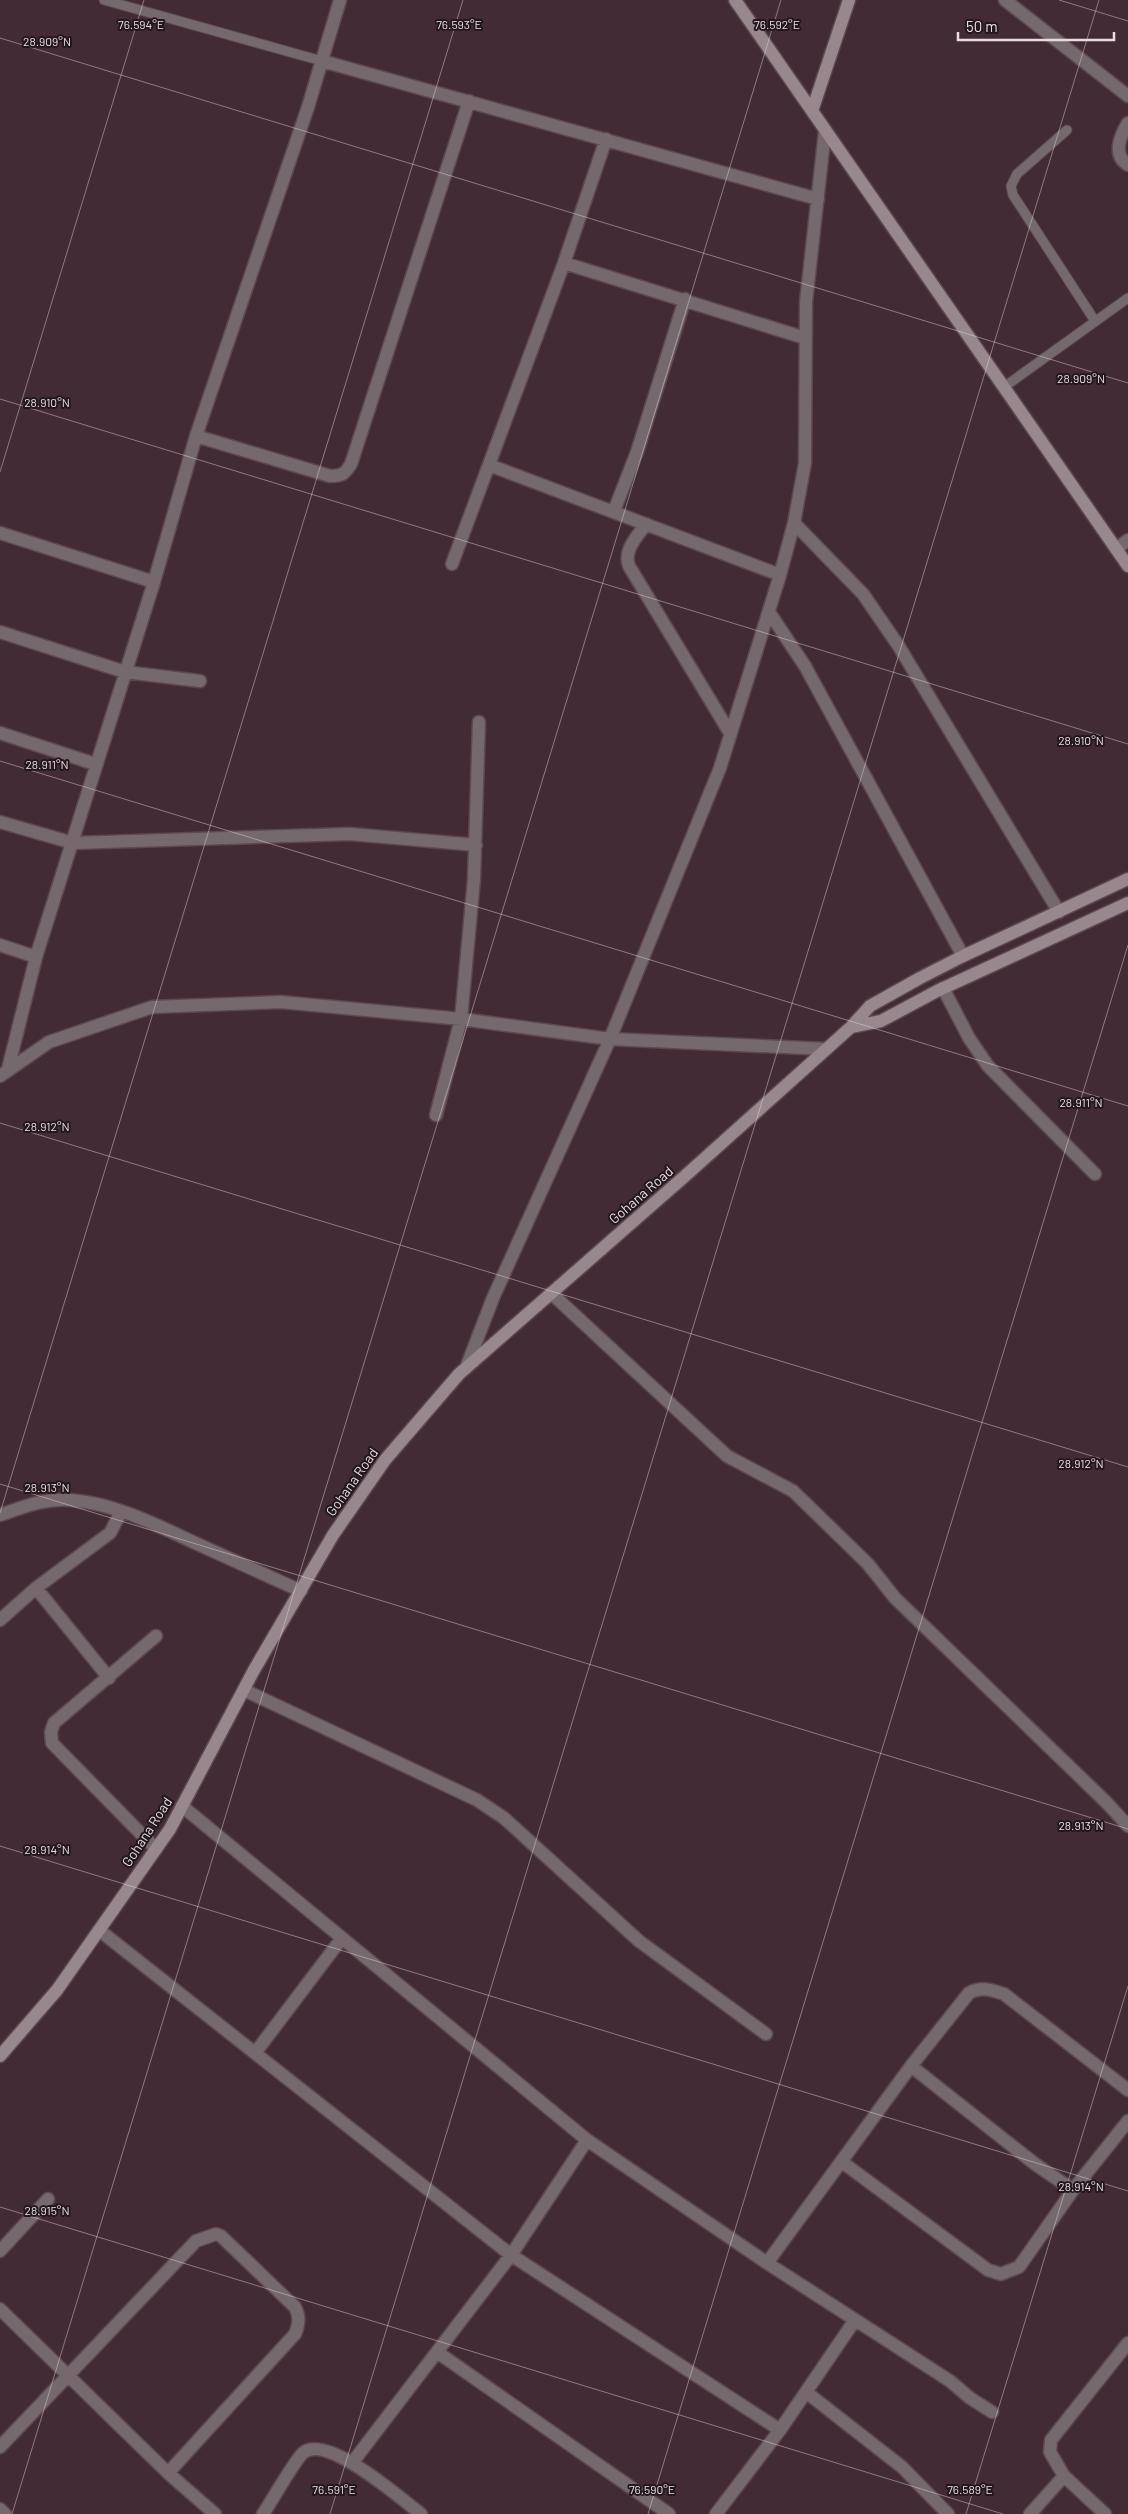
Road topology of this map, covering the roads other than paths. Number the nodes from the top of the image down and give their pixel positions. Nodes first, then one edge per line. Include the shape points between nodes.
1 (104, 0) edge
2 (340, 0) edge
3 (735, 0) edge
4 (850, 0) edge
5 (1004, 0) edge
6 (322, 61) junction
7 (1128, 96) edge
8 (469, 101) junction
9 (812, 111) junction
10 (1128, 123) edge
11 (1067, 130) dead end
12 (825, 131) junction
13 (606, 139) junction
14 (1128, 165) edge
15 (818, 199) junction
16 (564, 263) junction
17 (1128, 298) edge
18 (685, 299) junction
19 (1095, 321) junction
20 (805, 338) junction
21 (1004, 387) junction
22 (196, 436) junction
23 (489, 465) junction
24 (614, 511) junction
25 (794, 523) junction
26 (646, 524) junction
27 (0, 533) edge
28 (1128, 540) edge
29 (1116, 549) junction
30 (452, 564) dead end
31 (1128, 566) edge
32 (780, 575) junction
33 (154, 582) junction
34 (769, 612) junction
35 (0, 632) edge
36 (125, 672) junction
37 (200, 681) dead end
38 (479, 722) dead end
39 (0, 733) edge
40 (730, 733) junction
41 (95, 764) junction
42 (0, 822) edge
43 (73, 843) junction
44 (476, 845) junction
45 (1128, 879) edge
46 (1128, 903) edge
47 (1059, 912) junction
48 (0, 945) edge
49 (963, 956) junction
50 (36, 957) junction
51 (943, 988) junction
52 (461, 1019) junction
53 (851, 1027) junction
54 (610, 1039) junction
55 (826, 1049) junction
56 (3, 1073) edge
57 (436, 1115) dead end
58 (1095, 1174) dead end
59 (551, 1293) junction
60 (466, 1368) junction
61 (121, 1512) junction
62 (0, 1515) edge
63 (36, 1588) junction
64 (300, 1591) junction
65 (0, 1620) edge
66 (156, 1636) dead end
67 (109, 1678) junction
68 (244, 1690) junction
69 (182, 1806) junction
70 (1128, 1826) edge
71 (156, 1849) junction
72 (99, 1930) junction
73 (342, 1938) junction
74 (766, 2034) dead end
75 (255, 2053) junction
76 (0, 2056) edge
77 (911, 2066) junction
78 (1128, 2090) edge
79 (1128, 2121) edge
80 (587, 2140) junction
81 (842, 2162) junction
82 (1073, 2190) junction
83 (48, 2200) dead end
84 (0, 2251) edge
85 (511, 2255) junction
86 (767, 2263) junction
87 (0, 2309) edge
88 (855, 2320) junction
89 (1128, 2343) edge
90 (437, 2352) junction
91 (68, 2374) junction
92 (806, 2392) junction
93 (992, 2412) dead end
94 (780, 2430) junction
95 (0, 2447) edge
96 (352, 2462) junction
97 (168, 2473) junction
98 (1064, 2476) junction
99 (0, 2509) edge
100 (939, 2511) edge
101 (5, 2514) edge
102 (214, 2514) edge
103 (263, 2514) edge
104 (421, 2514) edge
105 (669, 2514) edge
106 (716, 2514) edge
107 (1030, 2514) edge
108 (1105, 2514) edge

1 - 6 lane
2 - 6 street
3 - 9 main road
4 - 9 main road
5 - 7 street
6 - 8 street
6 - 22 street
8 - 13 street
8 - 22 street via 346,473 330,476
9 - 12 main road
10 - 14 street via 1118,146 1119,155
11 - 19 lane via 1017,174 1011,186 1013,195
12 - 15 street
12 - 21 main road
13 - 15 street
13 - 16 street
15 - 20 street
16 - 18 street
16 - 23 street
17 - 19 lane
18 - 20 street
18 - 24 street via 637,452
19 - 21 lane
20 - 25 street via 805,463
21 - 29 main road
22 - 33 street
23 - 24 street
23 - 30 street
24 - 26 street
25 - 32 street
25 - 47 street via 863,594 898,645
26 - 32 street
26 - 40 street via 629,550 626,558 629,566
27 - 33 street
28 - 29 street
29 - 31 main road
32 - 34 street
33 - 36 street
34 - 40 street
34 - 49 street via 805,666
35 - 36 street
36 - 37 street
36 - 41 street
38 - 44 street
39 - 41 street
40 - 54 street via 720,768
41 - 43 street
42 - 43 street
43 - 44 street via 350,834
43 - 50 street
44 - 52 street
45 - 47 main road, Gohana Road
46 - 51 main road
47 - 49 main road, Gohana Road
48 - 50 street
49 - 53 main road, Gohana Road via 870,1006
50 - 56 street
51 - 53 main road via 881,1021
51 - 58 street via 988,1066
52 - 54 street
52 - 56 street via 282,1002 152,1007 49,1042
52 - 57 street
53 - 55 main road, Gohana Road
54 - 55 street
54 - 60 street via 493,1298
55 - 59 main road, Gohana Road
59 - 60 main road, Gohana Road
59 - 70 street via 727,1456 793,1491 830,1524 895,1598
60 - 64 main road, Gohana Road via 385,1460 333,1535
61 - 62 street via 89,1503 56,1500 35,1502
61 - 63 street via 110,1533
61 - 64 street via 157,1525
63 - 65 street
63 - 67 street
64 - 68 main road, Gohana Road
66 - 67 street
67 - 71 street via 54,1723 52,1743
68 - 69 main road, Gohana Road
68 - 74 street via 477,1800 504,1818 639,1941
69 - 71 main road, Gohana Road
69 - 73 street
71 - 72 main road, Gohana Road
72 - 75 street
72 - 76 main road, Gohana Road via 57,1990
73 - 75 street
73 - 80 street
75 - 85 street
77 - 78 street via 968,1993 984,1989 1004,1994
77 - 81 street
77 - 82 street
79 - 82 street
80 - 85 street
80 - 86 street
81 - 82 street via 988,2270 1001,2274 1019,2267
81 - 86 street
83 - 84 street
85 - 90 street
85 - 94 street
86 - 88 street
87 - 91 street
88 - 92 street
88 - 93 street
89 - 98 street via 1051,2440 1050,2452
90 - 96 street
90 - 105 street
91 - 95 street
91 - 97 street
91 - 97 street via 196,2241 208,2235 221,2236 296,2307 299,2324 295,2334
92 - 94 street
92 - 100 street via 902,2468
94 - 106 street
96 - 103 street via 323,2450 302,2454
96 - 104 street
97 - 102 street
98 - 107 street
98 - 108 street
99 - 101 street

